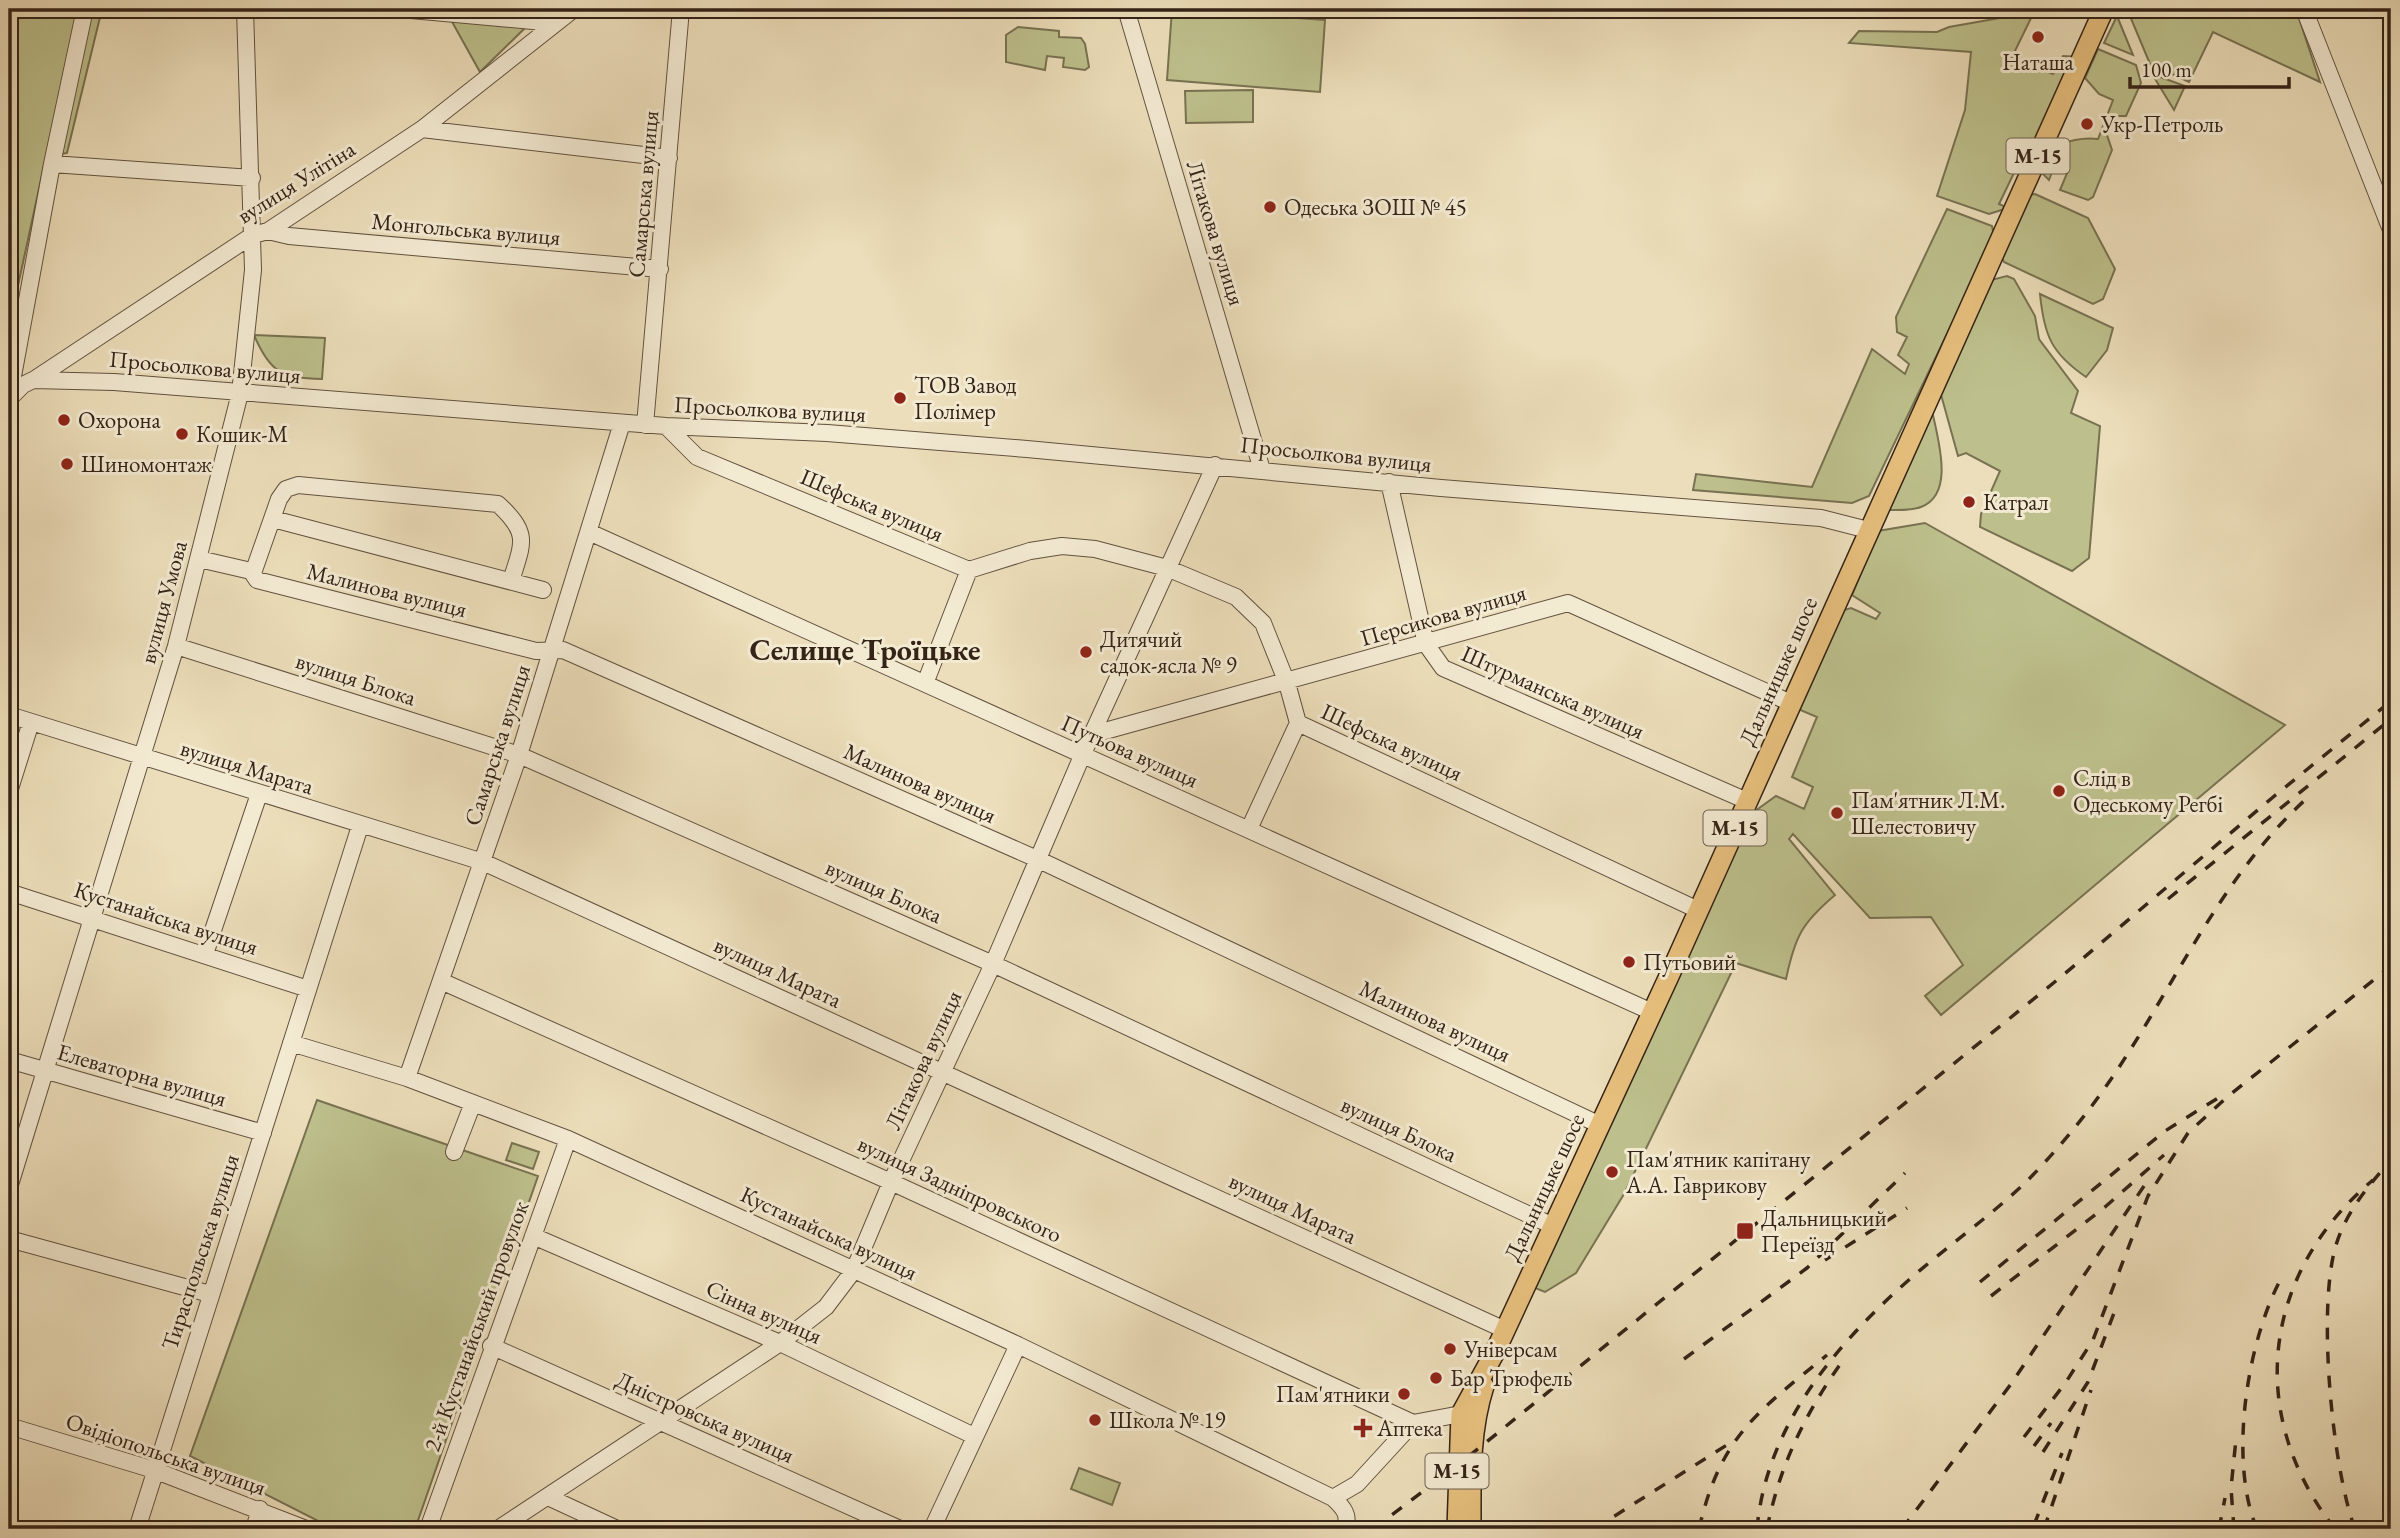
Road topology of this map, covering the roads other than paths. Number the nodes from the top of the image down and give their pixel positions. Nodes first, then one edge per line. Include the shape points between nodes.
1 (85, 9) edge
2 (245, 9) edge
3 (400, 9) edge
4 (574, 9) edge
5 (681, 9) edge
6 (1126, 9) edge
7 (2104, 9) edge
8 (2304, 9) edge
9 (554, 23) junction
10 (422, 129) junction
11 (669, 158) junction
12 (52, 164) junction
13 (252, 178) junction
14 (2391, 230) edge
15 (260, 233) junction
16 (660, 269) junction
17 (33, 380) junction
18 (240, 393) junction
19 (9, 399) edge
20 (622, 423) junction
21 (645, 425) junction
22 (666, 426) junction
23 (1215, 465) junction
24 (1262, 470) junction
25 (1389, 482) junction
26 (273, 519) junction
27 (1868, 530) junction
28 (589, 532) junction
29 (199, 559) junction
30 (1167, 568) junction
31 (969, 570) junction
32 (253, 573) junction
33 (511, 581) junction
34 (543, 590) dead end
35 (1426, 644) junction
36 (176, 646) junction
37 (550, 650) junction
38 (926, 681) junction
39 (1287, 683) junction
40 (1791, 703) junction
41 (9, 715) edge
42 (31, 722) junction
43 (1298, 723) junction
44 (1094, 734) junction
45 (519, 755) junction
46 (1083, 756) junction
47 (143, 758) junction
48 (9, 792) edge
49 (259, 794) junction
50 (1747, 801) junction
51 (360, 825) junction
52 (1249, 829) junction
53 (1037, 859) junction
54 (483, 862) junction
55 (9, 891) edge
56 (1698, 910) junction
57 (93, 918) junction
58 (205, 954) junction
59 (993, 964) junction
60 (440, 981) junction
61 (308, 989) junction
62 (1652, 1012) junction
63 (291, 1043) junction
64 (9, 1060) edge
65 (46, 1071) junction
66 (942, 1072) junction
67 (407, 1078) junction
68 (473, 1103) junction
69 (1600, 1125) junction
70 (263, 1133) junction
71 (568, 1139) junction
72 (454, 1152) dead end
73 (891, 1182) junction
74 (9, 1188) edge
75 (1553, 1226) junction
76 (533, 1236) junction
77 (9, 1239) edge
78 (854, 1270) junction
79 (210, 1294) junction
80 (1505, 1330) junction
81 (780, 1343) junction
82 (1018, 1345) junction
83 (492, 1346) junction
84 (1495, 1352) junction
85 (1461, 1414) junction
86 (663, 1423) junction
87 (1413, 1423) junction
88 (9, 1426) edge
89 (974, 1436) junction
90 (154, 1470) junction
91 (548, 1497) junction
92 (1333, 1498) junction
93 (260, 1509) junction
94 (137, 1529) edge
95 (254, 1529) edge
96 (306, 1529) edge
97 (428, 1529) edge
98 (498, 1529) edge
99 (617, 1529) edge
100 (900, 1529) edge
101 (932, 1529) edge
102 (1344, 1529) edge
103 (1457, 1529) edge
104 (1471, 1529) edge

1 - 12 street
2 - 13 street, вулиця Умова
3 - 9 street
4 - 9 street, вулиця Улітіна
5 - 11 street, Самарська вулиця
6 - 24 street, Літакова вулиця
7 - 27 main road, Дальницьке шосе / М-15
8 - 14 street
9 - 10 street, вулиця Улітіна
10 - 11 street
10 - 15 street, вулиця Улітіна
11 - 16 street, Самарська вулиця
12 - 13 street
12 - 19 street
13 - 15 street, вулиця Умова
15 - 16 street, Монгольська вулиця
15 - 17 street, вулиця Улітіна
15 - 18 street, вулиця Умова
16 - 21 street, Самарська вулиця
17 - 18 street, Просьолкова вулиця
17 - 19 street
18 - 20 street, Просьолкова вулиця
18 - 29 street, вулиця Умова
20 - 21 street, Просьолкова вулиця
20 - 28 street, Самарська вулиця
21 - 22 street, Просьолкова вулиця
22 - 23 street, Просьолкова вулиця via 827,433
22 - 31 street, Шефська вулиця via 697,457
23 - 24 street, Просьолкова вулиця
23 - 30 street, Літакова вулиця
24 - 25 street, Просьолкова вулиця
25 - 27 street, Просьолкова вулиця via 1821,518
25 - 35 street, Штурманська вулиця
26 - 32 street
26 - 33 street
26 - 33 street via 282,493 298,485 498,504 523,535
27 - 40 main road, Дальницьке шосе / М-15
28 - 37 street, Самарська вулиця
28 - 38 street, Путьова вулиця
29 - 32 street, Малинова вулиця
29 - 36 street, вулиця Умова
30 - 31 street, Шефська вулиця via 1096,549 1062,546
30 - 39 street, Шефська вулиця via 1236,597 1263,623
30 - 44 street, Літакова вулиця
31 - 38 street
32 - 37 street, Малинова вулиця via 257,580 536,652
33 - 34 street
35 - 39 street, Персикова вулиця
35 - 40 street, Персикова вулиця via 1568,603
35 - 50 street, Штурманська вулиця via 1443,668
36 - 45 street, вулиця Блока
36 - 47 street, вулиця Умова
37 - 45 street, Самарська вулиця
37 - 53 street, Малинова вулиця via 563,650
38 - 46 street, Путьова вулиця
39 - 43 street, Шефська вулиця
39 - 44 street, Персикова вулиця
40 - 50 main road, Дальницьке шосе / М-15
41 - 42 street, вулиця Марата
42 - 47 street, вулиця Марата
42 - 48 street
43 - 52 street
43 - 56 street, Шефська вулиця
44 - 46 street, Літакова вулиця
45 - 54 street, Самарська вулиця
45 - 59 street, вулиця Блока
46 - 52 street, Путьова вулиця
46 - 53 street, Літакова вулиця
47 - 49 street, вулиця Марата
47 - 57 street, вулиця Умова
49 - 51 street, вулиця Марата
49 - 58 street
50 - 56 main road, Дальницьке шосе / М-15
51 - 54 street, вулиця Марата
51 - 61 street, Тираспольська вулиця
52 - 62 street, Путьова вулиця
53 - 59 street, Літакова вулиця
53 - 69 street, Малинова вулиця
54 - 60 street, Самарська вулиця
54 - 66 street, вулиця Марата
55 - 57 street, Кустанайська вулиця
56 - 62 main road, Дальницьке шосе / М-15
57 - 58 street, Кустанайська вулиця
57 - 65 street, вулиця Умова
58 - 61 street, Кустанайська вулиця
59 - 66 street, Літакова вулиця
59 - 75 street, вулиця Блока
60 - 67 street, Самарська вулиця
60 - 73 street, вулиця Задніпровського
61 - 63 street, Тираспольська вулиця
62 - 69 main road, Дальницьке шосе / М-15
63 - 67 street, Кустанайська вулиця
63 - 70 street, Тираспольська вулиця
64 - 65 street, Елеваторна вулиця
65 - 70 street, Елеваторна вулиця
65 - 74 street, вулиця Умова
66 - 73 street, Літакова вулиця
66 - 80 street, вулиця Марата
67 - 68 street, Кустанайська вулиця
68 - 71 street, Кустанайська вулиця
68 - 72 street
69 - 75 main road, Дальницьке шосе / М-15
70 - 79 street, Тираспольська вулиця
71 - 76 street, 2-й Кустанайський провулок
71 - 78 street, Кустанайська вулиця
73 - 78 street, Літакова вулиця
73 - 87 street, вулиця Задніпровського
75 - 80 main road, Дальницьке шосе / М-15
76 - 81 street, Сінна вулиця
76 - 83 street, 2-й Кустанайський провулок
77 - 79 street
78 - 81 street, Літакова вулиця via 826,1307
78 - 82 street, Кустанайська вулиця
79 - 90 street, Тираспольська вулиця
80 - 84 main road, Дальницьке шосе / М-15
81 - 86 street, Літакова вулиця
81 - 89 street, Сінна вулиця
82 - 89 street
82 - 92 street, Кустанайська вулиця
83 - 86 street, Дністровська вулиця
83 - 97 street, 2-й Кустанайський провулок
84 - 85 main road, М-15
84 - 104 main road, М-15 via 1475,1425
85 - 87 street
85 - 103 main road, М-15
86 - 91 street, Літакова вулиця
86 - 100 street, Дністровська вулиця
87 - 92 street via 1357,1485
88 - 90 street, Овідіопольська вулиця
89 - 101 street
90 - 93 street, Овідіопольська вулиця
90 - 94 street, Тираспольська вулиця
91 - 98 street, Літакова вулиця
91 - 99 street
92 - 102 street via 1345,1511
93 - 95 street
93 - 96 street, Овідіопольська вулиця

